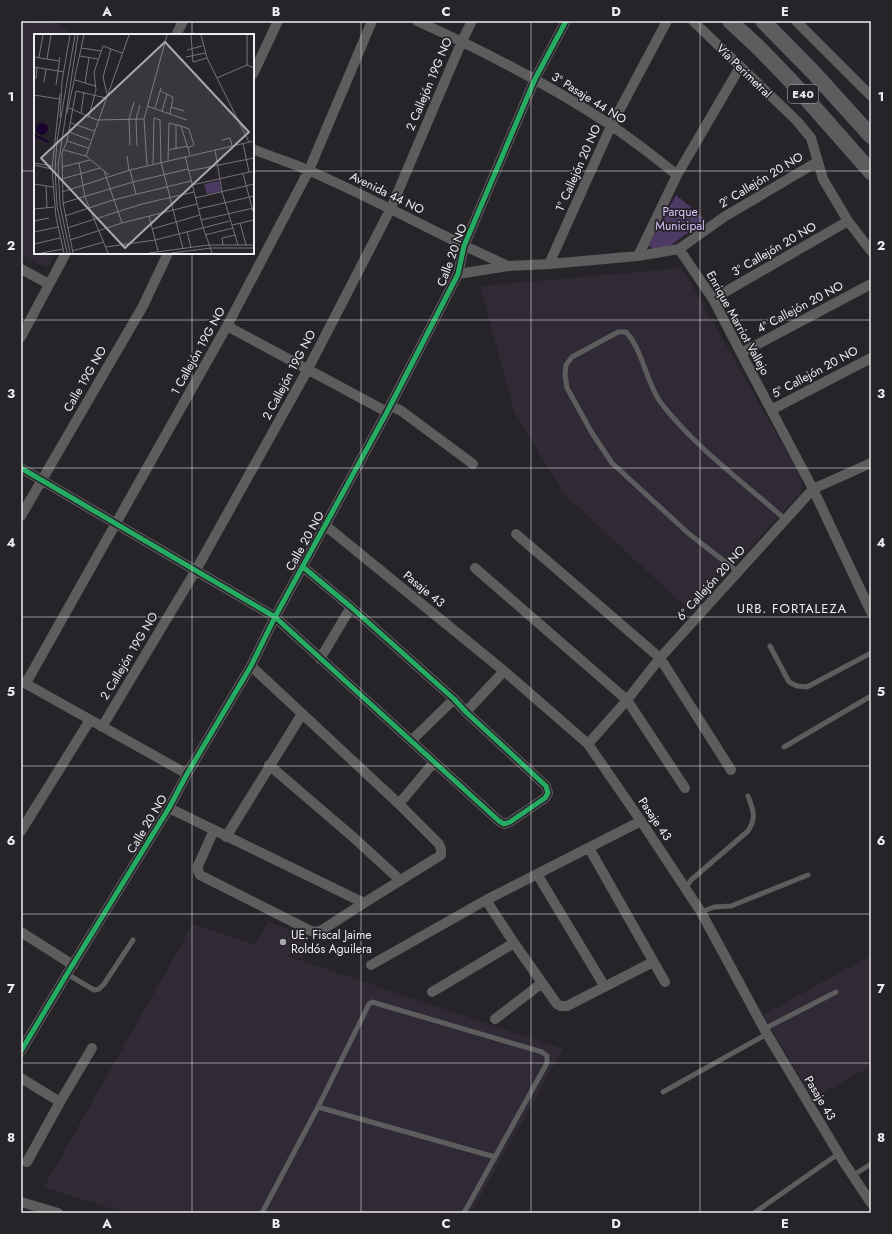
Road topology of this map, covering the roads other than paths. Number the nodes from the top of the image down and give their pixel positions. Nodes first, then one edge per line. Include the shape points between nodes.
1 (183, 21) edge
2 (278, 21) edge
3 (372, 21) edge
4 (417, 21) edge
5 (472, 21) edge
6 (566, 21) edge
7 (667, 21) edge
8 (693, 21) edge
9 (730, 21) edge
10 (763, 21) edge
11 (796, 21) edge
12 (176, 34) edge
13 (462, 41) junction
14 (740, 67) junction
15 (254, 72) edge
16 (535, 79) junction
17 (871, 96) edge
18 (612, 126) junction
19 (871, 136) edge
20 (254, 149) edge
21 (817, 162) junction
22 (309, 170) junction
23 (871, 172) edge
24 (678, 174) junction
25 (391, 208) junction
26 (848, 222) junction
27 (464, 246) junction
28 (679, 249) junction
29 (871, 251) edge
30 (65, 254) edge
31 (168, 254) edge
32 (638, 256) junction
33 (549, 264) junction
34 (508, 266) junction
35 (21, 269) edge
36 (458, 274) junction
37 (49, 284) junction
38 (871, 284) edge
39 (713, 299) junction
40 (227, 326) junction
41 (21, 337) edge
42 (741, 353) junction
43 (871, 358) edge
44 (308, 369) junction
45 (389, 409) junction
46 (771, 410) junction
47 (871, 463) edge
48 (473, 464) dead end
49 (21, 468) edge
50 (42, 480) junction
51 (813, 488) junction
52 (21, 516) edge
53 (786, 520) junction
54 (116, 523) junction
55 (326, 526) junction
56 (516, 534) dead end
57 (303, 567) junction
58 (475, 568) dead end
59 (196, 570) junction
60 (738, 572) junction
61 (351, 607) junction
62 (871, 612) edge
63 (275, 617) junction
64 (770, 646) dead end
65 (871, 653) edge
66 (660, 658) junction
67 (320, 659) junction
68 (251, 666) junction
69 (504, 671) junction
70 (23, 682) edge
71 (871, 696) edge
72 (454, 699) junction
73 (627, 700) junction
74 (466, 712) junction
75 (302, 714) junction
76 (90, 720) junction
77 (102, 727) junction
78 (411, 741) junction
79 (588, 744) junction
80 (784, 747) dead end
81 (434, 762) junction
82 (269, 765) junction
83 (731, 770) dead end
84 (187, 774) junction
85 (684, 788) dead end
86 (748, 796) dead end
87 (399, 804) junction
88 (170, 808) junction
89 (641, 821) junction
90 (214, 830) junction
91 (21, 831) edge
92 (226, 837) junction
93 (589, 848) junction
94 (537, 874) junction
95 (808, 875) dead end
96 (400, 880) junction
97 (686, 888) junction
98 (486, 900) junction
99 (364, 903) junction
100 (701, 912) junction
101 (21, 932) edge
102 (133, 940) dead end
103 (514, 943) junction
104 (653, 962) junction
105 (73, 965) junction
106 (371, 965) dead end
107 (67, 974) junction
108 (665, 982) dead end
109 (542, 984) junction
110 (605, 987) junction
111 (432, 992) dead end
112 (836, 992) dead end
113 (496, 1019) dead end
114 (766, 1031) junction
115 (92, 1048) dead end
116 (21, 1051) edge
117 (21, 1078) edge
118 (663, 1092) dead end
119 (60, 1102) junction
120 (318, 1107) junction
121 (838, 1154) junction
122 (495, 1157) junction
123 (27, 1162) dead end
124 (871, 1164) edge
125 (852, 1176) junction
126 (21, 1202) edge
127 (871, 1203) edge
128 (58, 1213) edge
129 (262, 1213) edge
130 (464, 1213) edge
131 (754, 1213) edge

1 - 12 street
2 - 15 street
3 - 22 street, 1 Callejón 19G NO
4 - 13 street, 3º Pasaje 44 NO
5 - 13 street, 2 Callejón 19G NO
6 - 16 street, Calle 20 NO
7 - 18 street, 1º Callejón 20 NO
8 - 14 street, Vía Perimetral
9 - 23 highway, E40 via 790,80
10 - 19 highway, E40 via 814,72
11 - 17 street
13 - 16 street, 3º Pasaje 44 NO
13 - 25 street, 2 Callejón 19G NO
14 - 21 street, Vía Perimetral via 807,133 811,138
14 - 24 street
16 - 18 street, 3º Pasaje 44 NO
16 - 27 street, Calle 20 NO
18 - 24 street, 3º Pasaje 44 NO
18 - 33 street, 1º Callejón 20 NO
20 - 22 street, Avenida 44 NO
21 - 26 street via 823,179
21 - 28 street, 2º Callejón 20 NO via 724,217
22 - 25 street, Avenida 44 NO
22 - 40 street, 1 Callejón 19G NO
24 - 32 street
25 - 27 street, Avenida 44 NO
25 - 44 street, 2 Callejón 19G NO
26 - 29 street
26 - 39 street, 3º Callejón 20 NO
27 - 34 street, Avenida 44 NO
27 - 36 street, Calle 20 NO
28 - 32 street
28 - 39 street, Enrique Marriot Vallejo
30 - 37 street
31 - 50 street, Calle 19G NO via 143,306
32 - 33 street
33 - 34 street
34 - 36 street
35 - 37 street
36 - 45 street, Calle 20 NO
37 - 41 street
38 - 42 street, 4º Callejón 20 NO
39 - 42 street, Enrique Marriot Vallejo
40 - 44 street
40 - 54 street, 1 Callejón 19G NO
42 - 46 street, Enrique Marriot Vallejo
43 - 46 street, 5º Callejón 20 NO
44 - 45 street
44 - 59 street, 2 Callejón 19G NO
45 - 48 street via 400,410
45 - 55 street, Calle 20 NO
46 - 51 street, Enrique Marriot Vallejo
47 - 51 street, 6º Callejón 20 NO
49 - 50 street
50 - 52 street, Calle 19G NO
50 - 54 street
51 - 53 street, 6º Callejón 20 NO
51 - 62 street, Enrique Marriot Vallejo
53 - 60 street, 6º Callejón 20 NO
53 - 60 lane via 717,462 660,402 631,337 626,332 618,332 572,357 566,365 567,388 612,463 688,533
54 - 59 street
54 - 70 street, 1 Callejón 19G NO
55 - 57 street, Calle 20 NO
55 - 69 street, Pasaje 43
56 - 66 street
57 - 61 street
57 - 63 street, Calle 20 NO
58 - 73 street
59 - 63 street
59 - 77 street, 2 Callejón 19G NO
60 - 66 street, 6º Callejón 20 NO
61 - 67 street
61 - 72 street
63 - 67 street
63 - 68 street, Calle 20 NO
64 - 65 lane via 789,682 807,687
66 - 73 street, 6º Callejón 20 NO
66 - 83 street
67 - 78 street
68 - 75 street
68 - 84 street, Calle 20 NO
69 - 74 street
69 - 79 street, Pasaje 43
70 - 76 street
71 - 80 lane
72 - 74 street
72 - 78 street
73 - 79 street, 6º Callejón 20 NO
73 - 85 street
74 - 81 street via 546,786 548,793 545,798 504,824
75 - 82 street
75 - 87 street
76 - 77 street
76 - 91 street
77 - 84 street
78 - 81 street
79 - 89 street, Pasaje 43
81 - 87 street
82 - 92 street
82 - 96 street
84 - 88 street, Calle 20 NO
86 - 97 lane via 754,823 691,880
87 - 96 street via 441,849 441,855
88 - 90 street
88 - 105 street, Calle 20 NO
89 - 93 street
89 - 97 street, Pasaje 43
90 - 92 street
90 - 99 street via 198,866 200,875 311,931 322,930
92 - 99 street
93 - 94 street
93 - 104 street
94 - 98 street
94 - 110 street
95 - 100 lane via 731,906 714,907
96 - 99 street
97 - 100 street, Pasaje 43
98 - 103 street
98 - 106 street
100 - 114 street, Pasaje 43
101 - 105 street
102 - 107 lane via 99,989 94,990
103 - 109 street
103 - 111 street
104 - 108 street
104 - 110 street
105 - 107 street, Calle 20 NO
107 - 116 street, Calle 20 NO
109 - 110 street via 561,1006 567,1006
109 - 113 street
112 - 114 lane
114 - 118 lane
114 - 121 street, Pasaje 43
115 - 119 street
117 - 119 street
119 - 123 street
120 - 122 lane
120 - 122 lane via 369,1004 378,1003 542,1052 547,1056 547,1063
120 - 129 lane
121 - 125 street, Pasaje 43
121 - 131 lane
122 - 130 lane
124 - 125 lane
125 - 127 street, Pasaje 43
126 - 128 street

